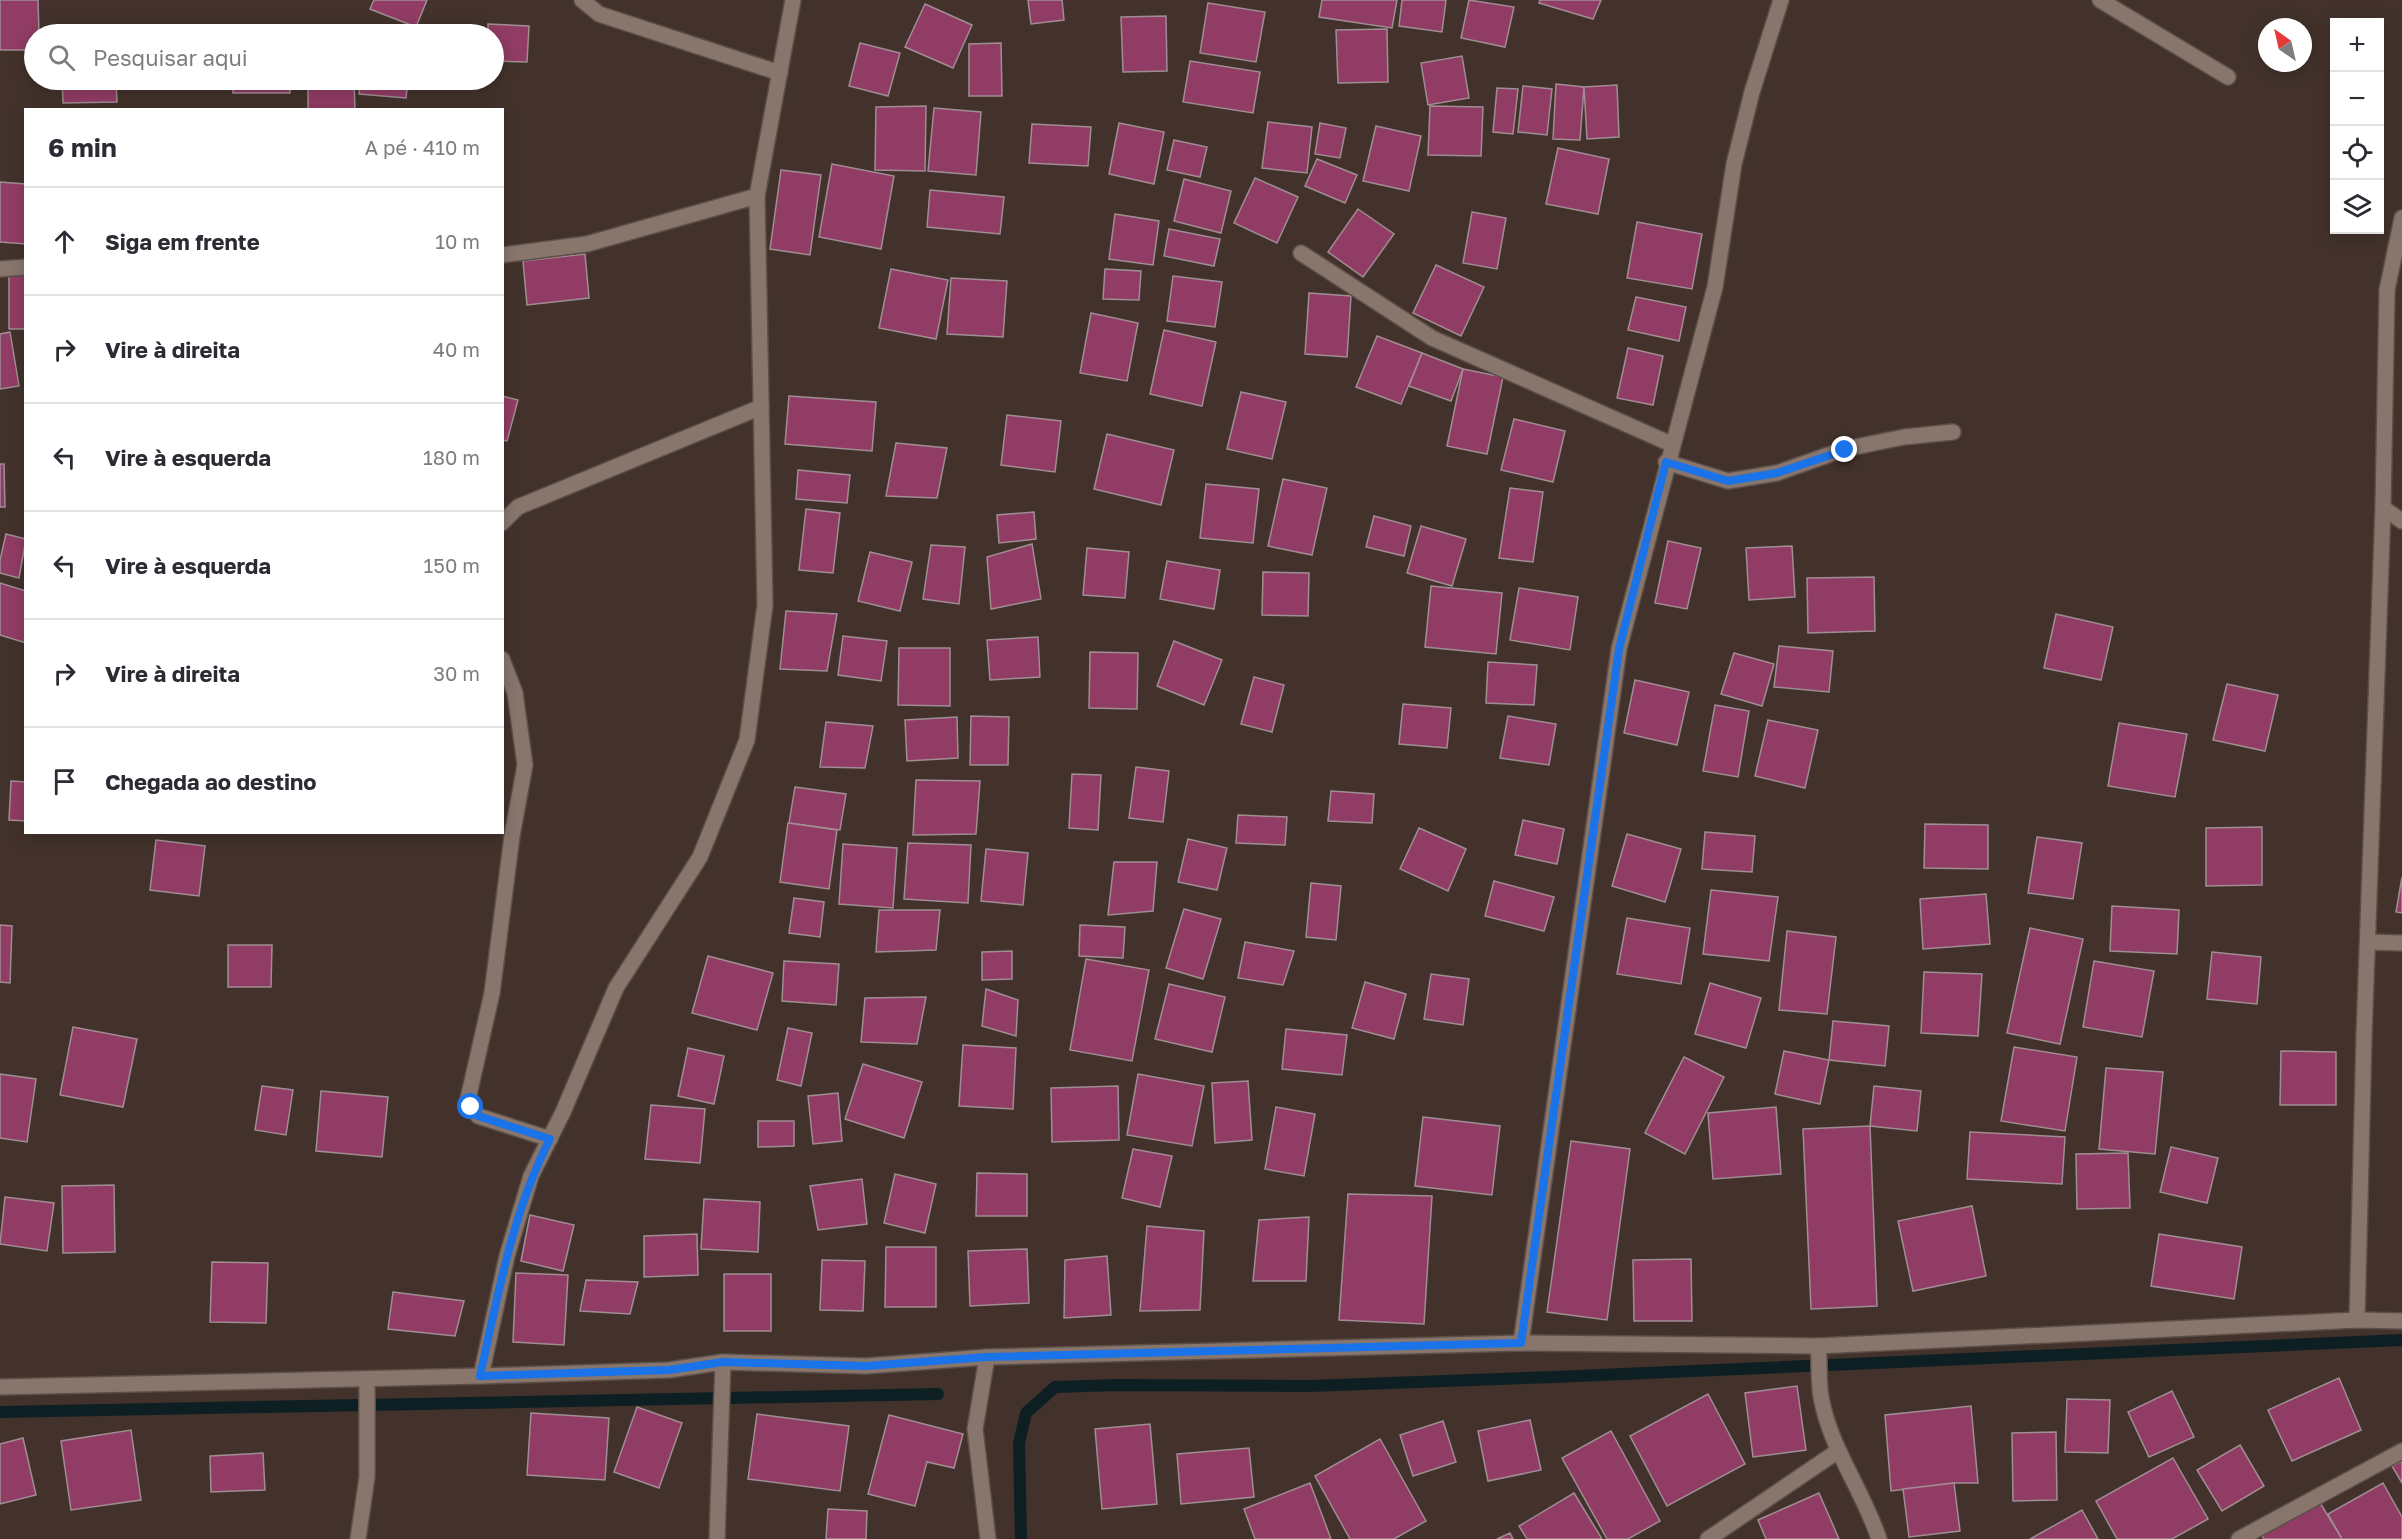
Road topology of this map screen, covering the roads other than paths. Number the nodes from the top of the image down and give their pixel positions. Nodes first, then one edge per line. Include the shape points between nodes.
1 (582, 0) edge
2 (793, 0) edge
3 (1781, 0) edge
4 (2100, 0) edge
5 (780, 73) junction
6 (2228, 77) dead end
7 (757, 196) junction
8 (2402, 218) edge
9 (1301, 253) dead end
10 (504, 255) edge
11 (24, 267) edge
12 (0, 268) edge
13 (761, 407) junction
14 (1953, 432) dead end
15 (1671, 444) junction
16 (1666, 462) junction
17 (2384, 508) junction
18 (504, 521) edge
19 (2402, 521) edge
20 (504, 664) edge
21 (2369, 942) junction
22 (2402, 943) edge
23 (550, 1139) junction
24 (2357, 1320) junction
25 (2402, 1321) edge
26 (1521, 1343) junction
27 (1818, 1346) junction
28 (987, 1357) junction
29 (723, 1362) junction
30 (480, 1376) junction
31 (367, 1379) junction
32 (0, 1387) edge
33 (1838, 1451) junction
34 (2402, 1451) edge
35 (358, 1539) edge
36 (717, 1539) edge
37 (988, 1539) edge
38 (1708, 1539) edge
39 (1879, 1539) edge
40 (2239, 1539) edge

1 - 5 street via 599,14
2 - 5 street
3 - 15 street via 1737,154 1715,287
4 - 6 street
5 - 7 street
7 - 10 street via 587,244
7 - 13 street
8 - 17 street via 2387,290
9 - 15 street via 1432,338
11 - 12 street
13 - 18 street via 518,507
13 - 23 street via 765,605 747,740 700,857 616,988
14 - 16 street via 1855,447 1777,473 1728,481
15 - 16 street
16 - 26 street via 1619,649
17 - 19 street
17 - 21 street
20 - 23 street via 515,693 525,765 492,993 468,1099 478,1116
21 - 22 street
21 - 24 street
23 - 30 street via 531,1176 507,1257
24 - 25 street
24 - 27 street
26 - 27 street
26 - 28 street
27 - 33 street via 1821,1396
28 - 29 street via 866,1366
28 - 37 street via 975,1430
29 - 30 street via 669,1370
29 - 36 street
30 - 31 street
31 - 32 street
31 - 35 street via 367,1477
33 - 38 street
33 - 39 street via 1871,1514
34 - 40 street

